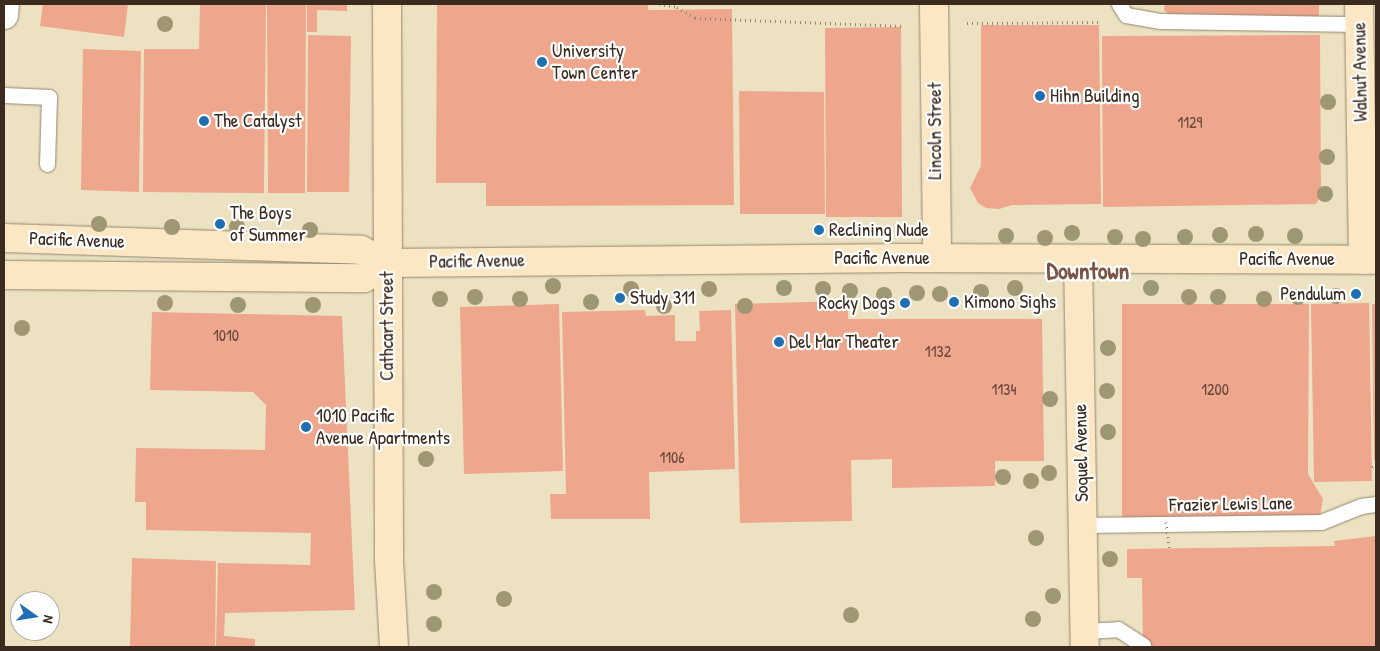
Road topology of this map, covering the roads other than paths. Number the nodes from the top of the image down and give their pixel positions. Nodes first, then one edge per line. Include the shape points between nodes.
1 (5, 4) edge
2 (387, 4) edge
3 (1119, 4) edge
4 (934, 14) edge
5 (1359, 14) edge
6 (4, 15) edge
7 (4, 95) edge
8 (47, 164) dead end
9 (4, 238) edge
10 (937, 258) junction
11 (1078, 259) junction
12 (1370, 260) edge
13 (387, 263) junction
14 (4, 275) edge
15 (1376, 504) edge
16 (1082, 526) junction
17 (1084, 639) edge
18 (1142, 645) dead end
19 (394, 647) edge

1 - 6 street
2 - 13 street, Cathcart Street
3 - 5 lane via 1126,15 1160,21
4 - 10 street, Lincoln Street
5 - 12 street, Walnut Avenue
7 - 8 lane via 49,97
9 - 13 street, Pacific Avenue via 361,250
10 - 11 street, Pacific Avenue
10 - 13 street, Pacific Avenue
11 - 12 street, Pacific Avenue
11 - 16 street, Soquel Avenue
13 - 14 street, Pacific Avenue via 364,278
13 - 19 street, Cathcart Street via 389,560
15 - 16 lane, Frazier Lewis Lane via 1361,506 1321,522
16 - 17 street, Soquel Avenue
17 - 18 lane via 1118,629

